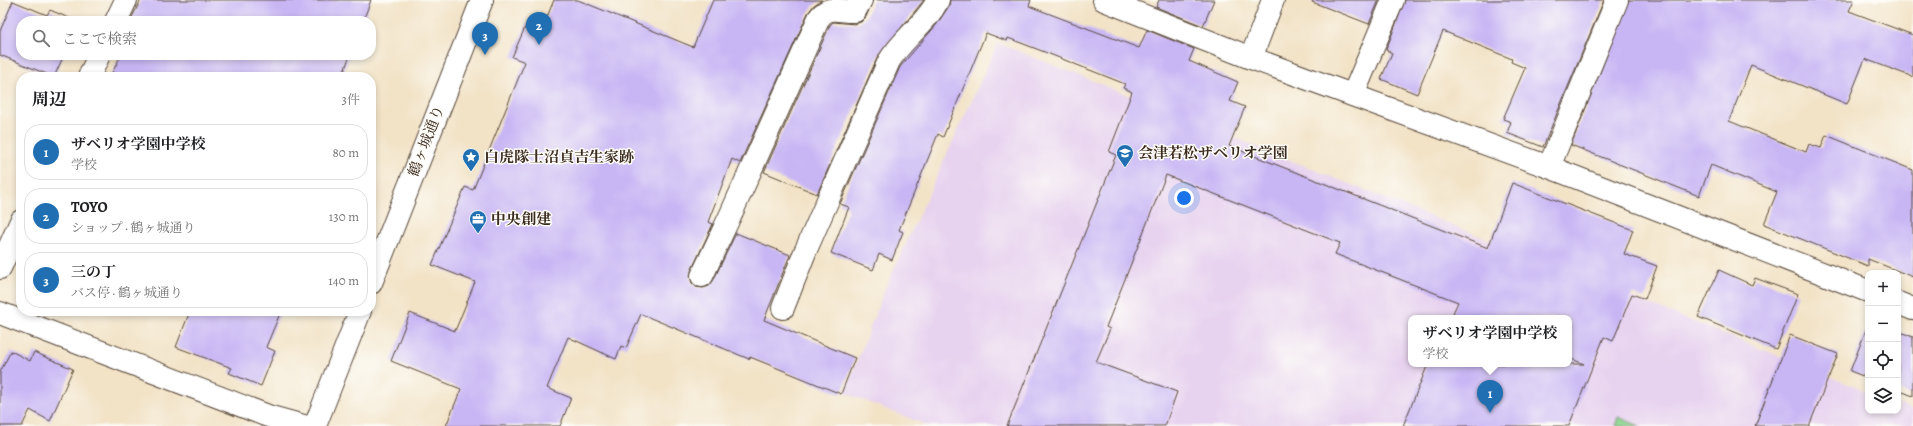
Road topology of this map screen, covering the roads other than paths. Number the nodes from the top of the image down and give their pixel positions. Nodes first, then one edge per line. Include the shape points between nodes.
1 (125, 0) edge
2 (482, 0) edge
3 (861, 0) edge
4 (938, 0) edge
5 (1104, 0) edge
6 (1273, 0) edge
7 (1393, 0) edge
8 (1617, 0) edge
9 (118, 16) edge
10 (1251, 58) junction
11 (96, 60) edge
12 (90, 72) edge
13 (1353, 95) junction
14 (1548, 167) junction
15 (16, 232) edge
16 (0, 268) edge
17 (376, 270) edge
18 (702, 276) dead end
19 (1865, 290) edge
20 (1901, 304) edge
21 (783, 308) dead end
22 (1913, 309) edge
23 (0, 313) edge
24 (358, 316) edge
25 (304, 426) edge
26 (315, 426) edge

1 - 9 main road
2 - 17 main road, 鶴ヶ城通り
3 - 18 main road via 855,11 832,9 824,11 819,18
4 - 21 main road via 932,12 905,38 889,61
5 - 10 main road
6 - 10 main road
7 - 13 main road
8 - 14 main road
10 - 13 main road
11 - 12 main road
13 - 14 main road
14 - 19 main road
15 - 16 main road
20 - 22 main road
23 - 25 main road via 268,416
24 - 26 main road

